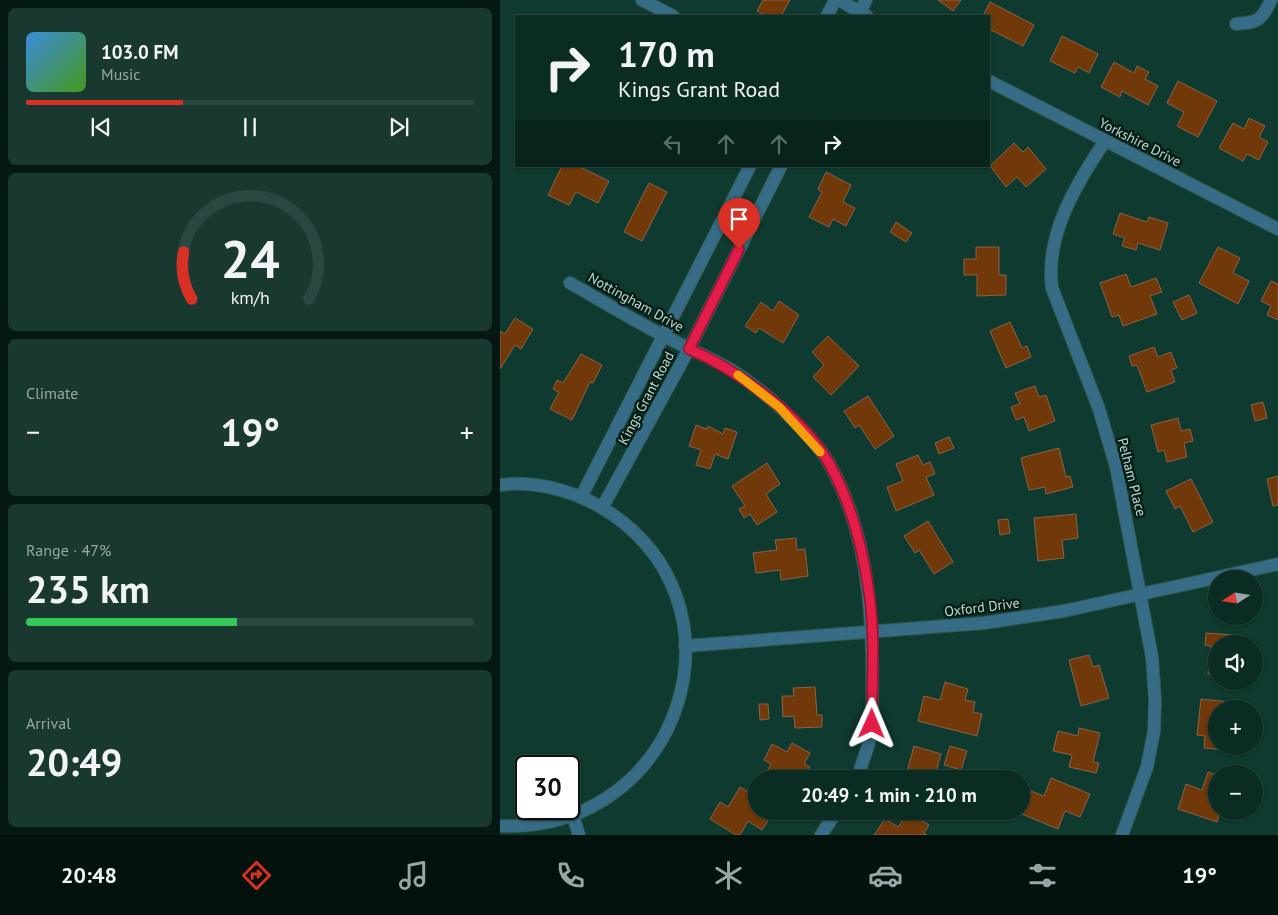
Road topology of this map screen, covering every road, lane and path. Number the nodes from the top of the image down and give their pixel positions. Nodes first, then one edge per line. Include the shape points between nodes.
1 (642, 0) edge
2 (837, 0) edge
3 (866, 0) edge
4 (1271, 0) edge
5 (671, 15) edge
6 (828, 15) edge
7 (862, 15) edge
8 (1236, 24) dead end
9 (990, 82) edge
10 (1105, 141) junction
11 (749, 167) edge
12 (780, 167) edge
13 (1278, 229) edge
14 (570, 283) dead end
15 (664, 336) junction
16 (689, 349) junction
17 (500, 485) edge
18 (581, 497) junction
19 (602, 508) junction
20 (1278, 564) edge
21 (1141, 596) junction
22 (872, 632) junction
23 (685, 646) junction
24 (860, 770) edge
25 (580, 813) edge
26 (565, 820) edge
27 (574, 820) edge
28 (831, 820) edge
29 (500, 826) edge
30 (547, 829) edge
31 (579, 835) edge
32 (821, 835) edge
33 (1122, 835) edge

1 - 5 street
2 - 6 street
2 - 7 street
3 - 7 street
4 - 8 street via 1263,18 1254,23
9 - 10 street, Yorkshire Drive
10 - 13 street, Yorkshire Drive
10 - 21 street, Pelham Place via 1075,190 1052,250 1050,269 1052,288 1098,409 1116,467
11 - 15 street, Kings Grant Road
12 - 16 street, Kings Grant Road
14 - 15 street, Nottingham Drive
15 - 16 street, Nottingham Drive
15 - 18 street, Kings Grant Road
16 - 19 street, Kings Grant Road
16 - 22 street, Nottingham Drive via 717,362 756,387 806,434 830,464 843,493 864,561
17 - 18 street via 530,485
18 - 19 street
19 - 23 street via 630,529 662,570 680,614
20 - 21 street, Oxford Drive
21 - 22 street, Oxford Drive via 984,623
21 - 33 street, Pelham Place via 1152,657 1154,731 1147,767
22 - 23 street, Oxford Drive
22 - 24 street, Nottingham Drive via 872,724 870,743
23 - 25 street via 678,707 654,754 617,792
26 - 30 street
27 - 31 street
28 - 32 street
29 - 30 street

